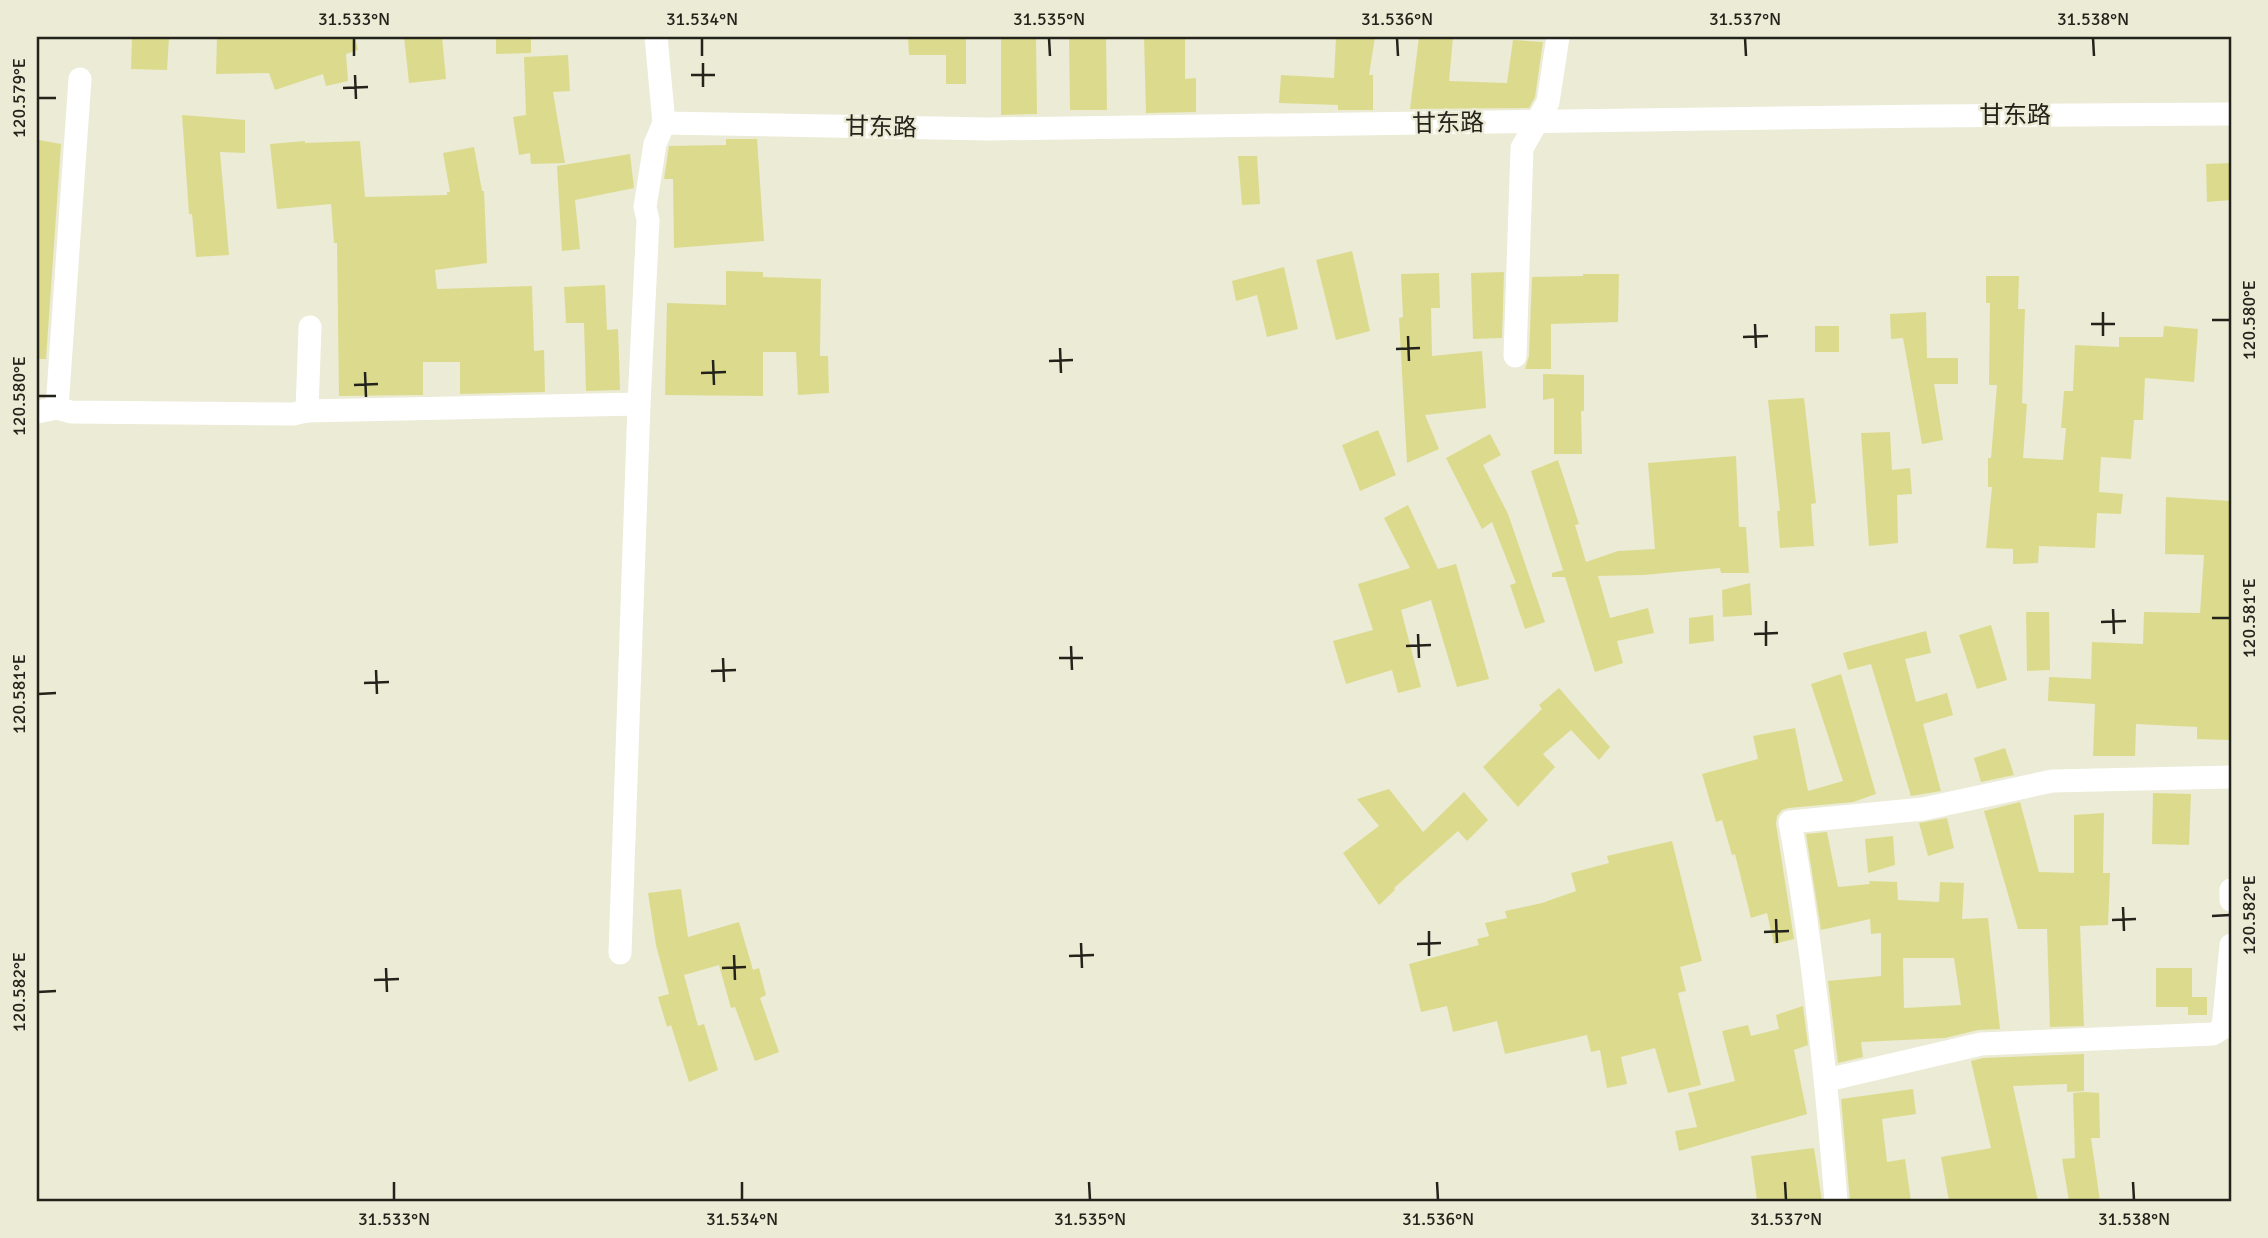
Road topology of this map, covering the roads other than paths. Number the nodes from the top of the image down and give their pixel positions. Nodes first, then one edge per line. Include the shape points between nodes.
1 (656, 37) edge
2 (1558, 37) edge
3 (80, 79) dead end
4 (2231, 114) edge
5 (1536, 122) junction
6 (664, 123) junction
7 (310, 327) dead end
8 (1515, 356) dead end
9 (639, 404) junction
10 (47, 410) edge
11 (307, 411) junction
12 (2231, 776) edge
13 (2231, 890) edge
14 (2231, 900) edge
15 (2231, 945) edge
16 (620, 953) dead end
17 (1827, 1080) junction
18 (1836, 1201) edge

1 - 6 street
2 - 5 street via 1548,102
3 - 10 street
4 - 5 street, 甘东路
5 - 6 street, 甘东路 via 989,129
5 - 8 street via 1522,148
6 - 9 street via 655,144 645,207
7 - 11 street
9 - 11 street
9 - 16 street
10 - 11 street
12 - 17 street via 2052,781 1923,809 1790,822
13 - 14 street
15 - 17 street via 2222,1028 2213,1034 1981,1044
17 - 18 street

